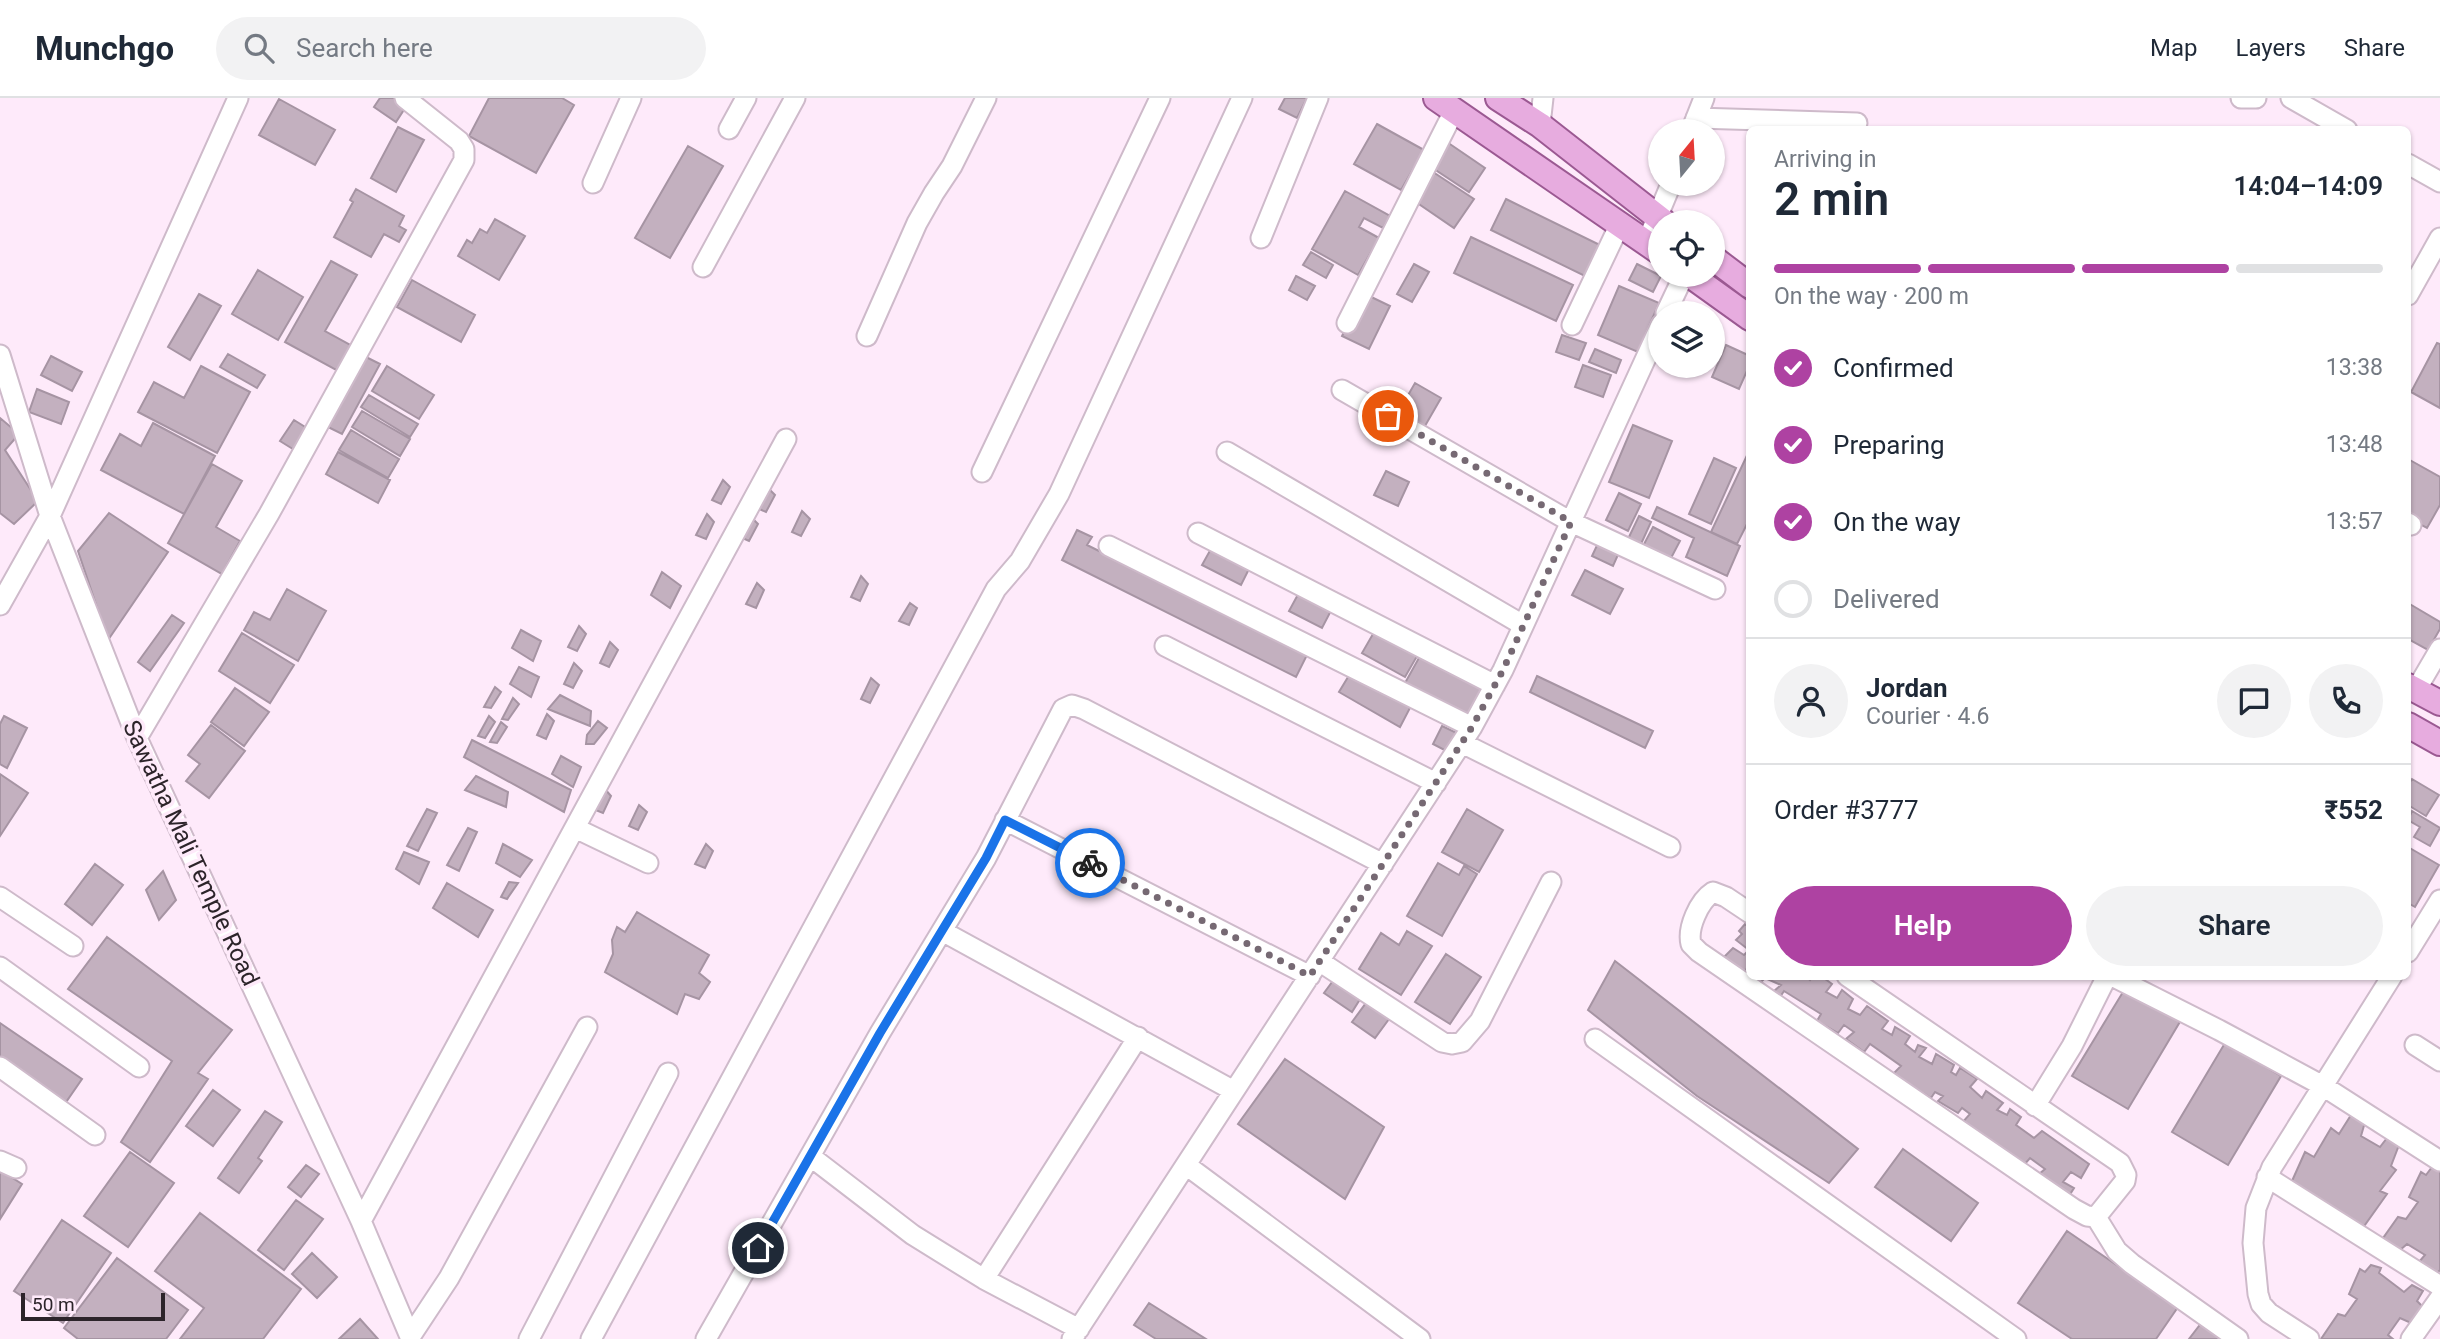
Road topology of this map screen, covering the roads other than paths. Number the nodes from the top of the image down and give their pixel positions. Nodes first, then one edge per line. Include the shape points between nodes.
1 (238, 98) edge
2 (405, 98) edge
3 (631, 98) edge
4 (746, 98) edge
5 (795, 98) edge
6 (986, 98) edge
7 (1160, 98) edge
8 (1242, 98) edge
9 (1318, 98) edge
10 (1499, 98) edge
11 (1543, 98) edge
12 (1704, 98) edge
13 (2241, 98) edge
14 (2256, 98) edge
15 (2291, 98) edge
16 (1445, 104) edge
17 (1696, 119) edge
18 (1857, 123) dead end
19 (1540, 125) junction
20 (1726, 125) edge
21 (2340, 126) edge
22 (729, 129) dead end
23 (2411, 166) edge
24 (2440, 182) edge
25 (593, 183) dead end
26 (1648, 210) edge
27 (1620, 223) junction
28 (1261, 238) dead end
29 (2440, 238) edge
30 (1648, 244) edge
31 (703, 267) dead end
32 (1725, 267) edge
33 (1746, 283) edge
34 (1707, 287) edge
35 (2411, 290) edge
36 (1746, 315) edge
37 (1347, 323) dead end
38 (1572, 325) dead end
39 (867, 336) dead end
40 (1648, 354) edge
41 (0, 355) edge
42 (3, 378) edge
43 (1342, 390) dead end
44 (786, 439) dead end
45 (1227, 452) dead end
46 (982, 472) dead end
47 (50, 516) junction
48 (1571, 522) junction
49 (1198, 533) dead end
50 (1109, 546) dead end
51 (1715, 590) dead end
52 (0, 605) edge
53 (1523, 625) junction
54 (1165, 646) dead end
55 (2440, 649) edge
56 (1495, 685) junction
57 (2412, 688) edge
58 (2440, 703) edge
59 (2411, 727) edge
60 (1467, 735) junction
61 (137, 738) junction
62 (2440, 743) edge
63 (1436, 783) junction
64 (1005, 820) junction
65 (575, 828) junction
66 (1670, 847) dead end
67 (648, 863) dead end
68 (1383, 864) junction
69 (1551, 882) dead end
70 (0, 897) edge
71 (2440, 900) edge
72 (1746, 910) edge
73 (2415, 927) edge
74 (942, 930) junction
75 (73, 946) dead end
76 (0, 967) edge
77 (1315, 968) junction
78 (1853, 980) edge
79 (2108, 980) edge
80 (2118, 980) edge
81 (2389, 980) edge
82 (587, 1027) dead end
83 (1138, 1037) junction
84 (1595, 1039) dead end
85 (2415, 1045) dead end
86 (2440, 1061) edge
87 (0, 1067) edge
88 (139, 1067) dead end
89 (668, 1073) dead end
90 (2323, 1086) junction
91 (1234, 1091) junction
92 (2035, 1106) junction
93 (95, 1135) dead end
94 (810, 1156) junction
95 (2440, 1161) edge
96 (1186, 1165) junction
97 (2267, 1177) junction
98 (2096, 1217) junction
99 (361, 1221) junction
100 (984, 1279) junction
101 (2440, 1286) edge
102 (2440, 1298) edge
103 (1076, 1334) edge
104 (411, 1338) edge
105 (529, 1339) edge
106 (592, 1339) edge
107 (706, 1339) edge
108 (1420, 1339) edge
109 (2016, 1339) edge
110 (2238, 1339) edge
111 (2309, 1339) edge
112 (2411, 1339) edge

1 - 47 street
2 - 61 street via 459,141 464,160 269,514
3 - 25 street
4 - 22 street
5 - 31 street
6 - 39 street via 917,223
7 - 46 street
8 - 106 street via 1059,494 1020,561 996,589
9 - 28 street
10 - 19 main road
11 - 19 street
12 - 17 street
13 - 14 street
15 - 21 street
16 - 27 main road
16 - 37 street
18 - 20 street
19 - 26 main road
23 - 24 street
27 - 30 main road
27 - 38 street
29 - 35 street
32 - 33 main road
34 - 36 main road
40 - 48 street
41 - 42 street, Sawatha Mali Temple Road
42 - 47 street, Sawatha Mali Temple Road
43 - 48 street
44 - 65 street
45 - 53 street
47 - 52 street
47 - 61 street, Sawatha Mali Temple Road
48 - 51 street
48 - 53 street
49 - 56 street
50 - 60 street
53 - 56 street
54 - 63 street
55 - 57 street
56 - 60 street
57 - 58 main road
59 - 62 main road
60 - 63 street
60 - 66 street
61 - 99 street, Sawatha Mali Temple Road
63 - 68 street
64 - 68 street via 1055,721 1072,705
64 - 74 street
64 - 77 street
65 - 67 street
65 - 99 street
68 - 77 street
69 - 77 street via 1480,1021 1462,1042 1442,1042
70 - 75 street
71 - 73 street
72 - 98 street via 1713,892 1690,928 1691,944 2074,1209
74 - 83 street
74 - 94 street
76 - 88 street
77 - 91 street
78 - 92 street
79 - 92 street
80 - 90 street
81 - 90 street
82 - 104 street via 449,1278
83 - 91 street
83 - 100 street
84 - 109 street
85 - 86 street
87 - 93 street
89 - 105 street
90 - 95 street
90 - 97 street
91 - 96 street
92 - 98 street via 2124,1168 2126,1181
94 - 100 street via 913,1235
94 - 107 street
96 - 103 street
96 - 108 street
97 - 101 street
97 - 111 street via 2256,1208 2253,1243 2258,1294 2269,1313
98 - 110 street via 2117,1251 2132,1264
99 - 104 street, Sawatha Mali Temple Road
100 - 103 street
102 - 112 street

